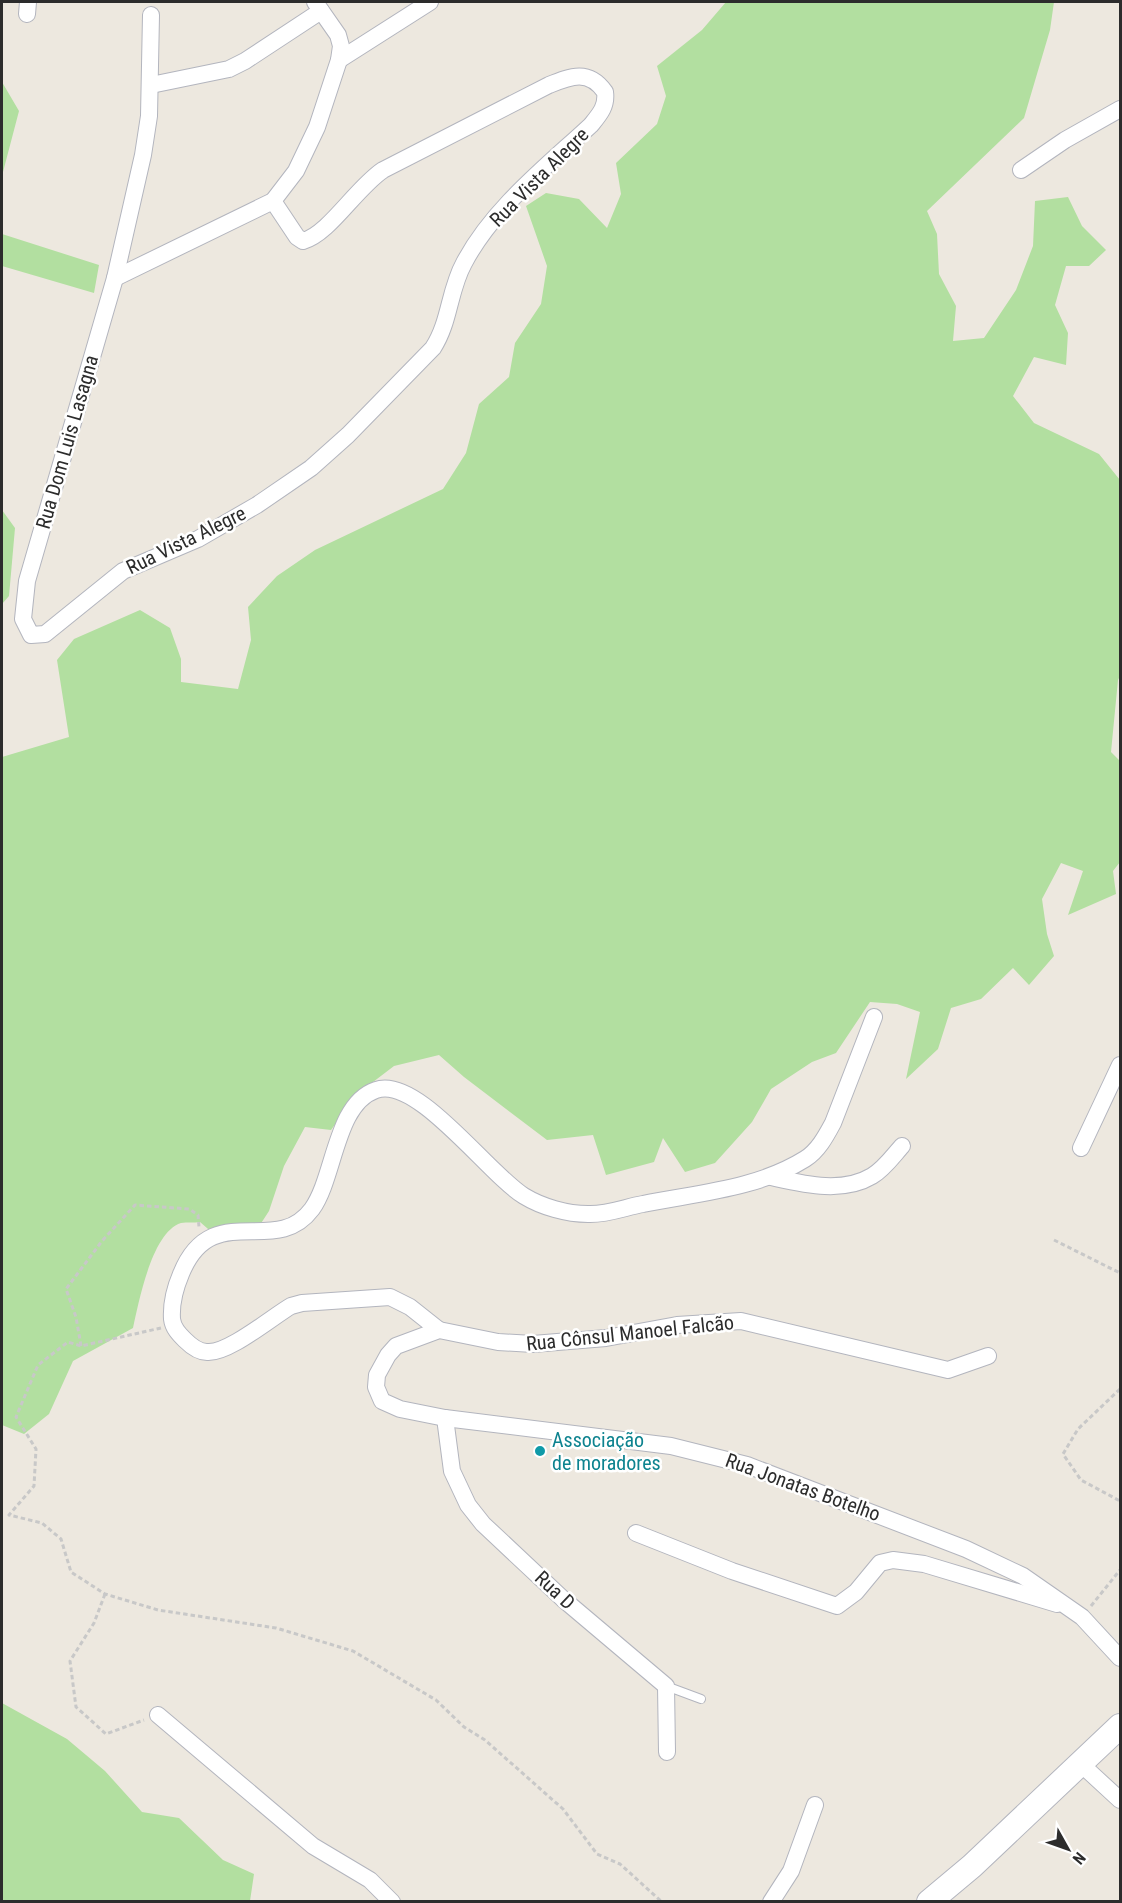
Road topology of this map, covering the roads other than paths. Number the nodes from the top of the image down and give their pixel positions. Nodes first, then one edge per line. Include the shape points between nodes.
1 (430, 2) edge
2 (318, 6) edge
3 (151, 15) dead end
4 (339, 60) junction
5 (151, 85) junction
6 (1120, 109) edge
7 (1021, 170) dead end
8 (273, 201) junction
9 (115, 278) junction
10 (24, 607) joint
11 (874, 1017) dead end
12 (1120, 1065) edge
13 (902, 1146) dead end
14 (1081, 1148) dead end
15 (771, 1177) junction
16 (439, 1330) junction
17 (988, 1356) dead end
18 (445, 1418) junction
19 (636, 1533) dead end
20 (1077, 1613) junction
21 (1120, 1658) edge
22 (666, 1686) junction
23 (701, 1699) dead end
24 (158, 1715) road end
25 (1120, 1726) edge
26 (667, 1752) dead end
27 (1082, 1765) junction
28 (1120, 1800) edge
29 (815, 1805) dead end
30 (392, 1902) edge
31 (771, 1902) edge
32 (929, 1902) edge

1 - 4 street
2 - 4 street via 338,35
2 - 5 street via 245,62
3 - 5 street
4 - 8 street via 303,158
5 - 9 street via 143,155
6 - 7 street
8 - 9 street
8 - 10 street, Rua Vista Alegre via 289,228 303,241 331,222 362,185 382,170 549,85 573,75 587,76 605,92 601,112 591,125 519,192 465,260 453,284 444,327 433,348 331,451 257,506 198,539 123,571 45,634 31,635 22,619
9 - 10 street, Rua Dom Luis Lasagna via 27,581
11 - 15 street via 825,1140 808,1158
12 - 14 street
13 - 15 street via 872,1176 849,1184 816,1186
15 - 16 street via 591,1214 559,1210 526,1198 503,1181 432,1110 404,1091 376,1089 350,1113 322,1193 305,1218 270,1231 207,1238 187,1260 174,1291 173,1326 194,1348 208,1353 230,1345 291,1306 390,1297
16 - 17 street, Rua Cônsul Manoel Falcão via 498,1342 533,1344 606,1338 677,1325 741,1321 948,1370
16 - 18 street via 396,1346 381,1364 376,1388 388,1405
18 - 20 street, Rua Jonatas Botelho via 671,1446 734,1460 976,1553 1023,1576
18 - 22 street, Rua D via 452,1471 476,1515 563,1599
19 - 20 street via 837,1606 856,1592 880,1563 893,1560 924,1564
20 - 21 street, Rua Jonatas Botelho
22 - 23 lane
22 - 26 street
24 - 30 street via 313,1846 370,1880
25 - 27 main road
27 - 28 street
27 - 32 main road
29 - 31 street via 791,1871

